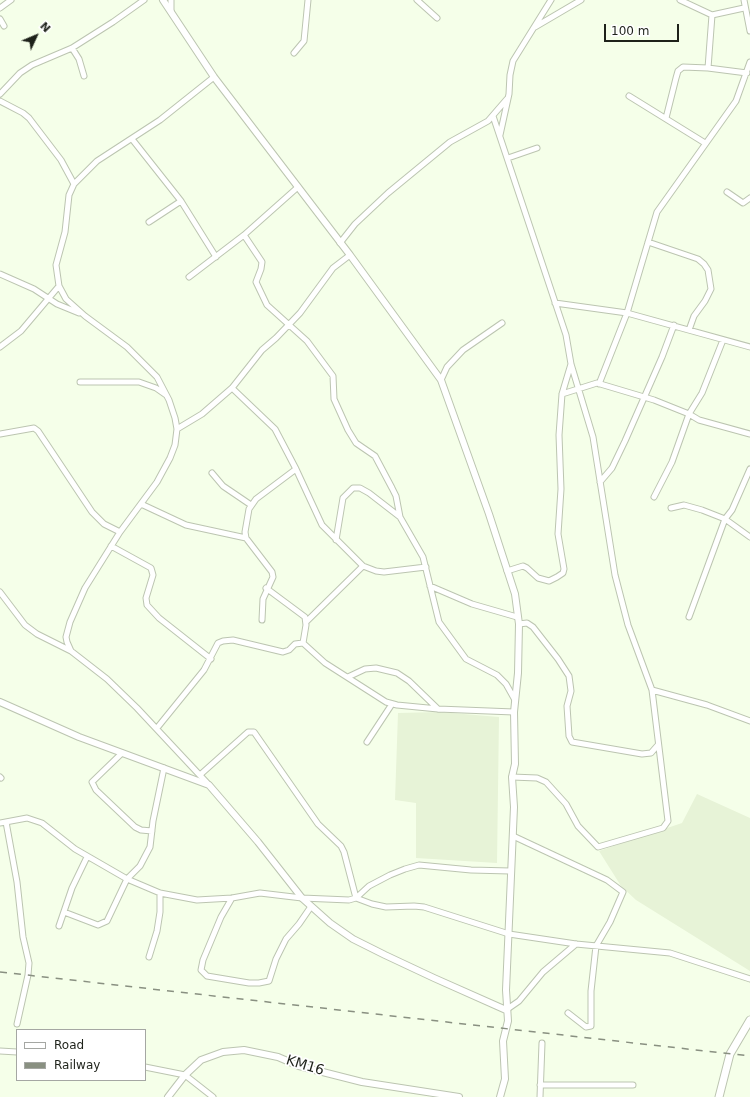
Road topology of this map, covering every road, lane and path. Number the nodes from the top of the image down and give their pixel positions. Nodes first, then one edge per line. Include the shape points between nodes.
1 (11, 0) edge
2 (144, 0) edge
3 (163, 0) edge
4 (171, 0) edge
5 (308, 0) edge
6 (417, 0) edge
7 (550, 0) edge
8 (581, 0) edge
9 (680, 0) edge
10 (744, 0) edge
11 (0, 8) edge
12 (744, 8) junction
13 (171, 12) junction
14 (712, 15) junction
15 (437, 18) dead end
16 (0, 19) edge
17 (4, 26) dead end
18 (534, 27) junction
19 (750, 27) edge
20 (72, 48) junction
21 (294, 53) dead end
22 (750, 62) edge
23 (708, 68) junction
24 (748, 70) edge
25 (84, 76) dead end
26 (214, 77) junction
27 (0, 94) edge
28 (629, 96) dead end
29 (507, 100) junction
30 (0, 101) edge
31 (493, 116) junction
32 (666, 118) junction
33 (500, 135) junction
34 (132, 139) junction
35 (705, 143) junction
36 (538, 148) dead end
37 (508, 158) junction
38 (74, 184) junction
39 (298, 187) junction
40 (727, 192) dead end
41 (750, 198) edge
42 (181, 201) junction
43 (149, 222) dead end
44 (244, 235) junction
45 (648, 242) junction
46 (340, 243) junction
47 (350, 255) junction
48 (216, 257) junction
49 (0, 274) edge
50 (189, 277) dead end
51 (59, 286) junction
52 (50, 297) junction
53 (555, 303) junction
54 (627, 313) junction
55 (85, 316) junction
56 (290, 323) junction
57 (502, 323) dead end
58 (674, 325) junction
59 (689, 330) junction
60 (723, 340) junction
61 (0, 347) edge
62 (750, 347) edge
63 (571, 364) junction
64 (441, 380) junction
65 (80, 382) dead end
66 (599, 384) junction
67 (159, 387) junction
68 (232, 388) junction
69 (579, 390) junction
70 (562, 394) junction
71 (644, 398) junction
72 (689, 414) junction
73 (177, 429) junction
74 (0, 434) edge
75 (750, 434) edge
76 (296, 469) junction
77 (750, 469) edge
78 (212, 473) dead end
79 (600, 482) junction
80 (654, 497) dead end
81 (141, 504) junction
82 (251, 505) junction
83 (671, 508) dead end
84 (400, 517) junction
85 (725, 519) junction
86 (120, 532) junction
87 (750, 537) edge
88 (246, 538) junction
89 (336, 540) junction
90 (111, 546) junction
91 (364, 566) junction
92 (426, 567) junction
93 (508, 571) junction
94 (430, 586) junction
95 (266, 588) junction
96 (0, 592) edge
97 (517, 617) junction
98 (689, 617) dead end
99 (262, 620) dead end
100 (306, 621) junction
101 (519, 624) junction
102 (303, 643) junction
103 (71, 651) junction
104 (211, 659) junction
105 (348, 677) junction
106 (652, 690) junction
107 (516, 701) junction
108 (1, 703) edge
109 (392, 704) junction
110 (438, 709) junction
111 (514, 712) junction
112 (750, 721) edge
113 (156, 728) junction
114 (367, 742) dead end
115 (658, 745) junction
116 (122, 753) junction
117 (164, 768) junction
118 (201, 774) junction
119 (512, 777) junction
120 (210, 785) junction
121 (6, 822) junction
122 (0, 823) edge
123 (152, 831) junction
124 (513, 836) junction
125 (87, 857) junction
126 (510, 871) junction
127 (127, 879) junction
128 (160, 893) junction
129 (232, 898) junction
130 (302, 898) junction
131 (356, 898) junction
132 (310, 908) junction
133 (64, 912) junction
134 (59, 926) dead end
135 (509, 934) junction
136 (576, 944) junction
137 (596, 946) junction
138 (149, 957) dead end
139 (750, 979) edge
140 (506, 1010) junction
141 (568, 1013) dead end
142 (750, 1020) edge
143 (17, 1024) dead end
144 (542, 1043) dead end
145 (0, 1050) edge
146 (16, 1052) edge
147 (146, 1067) edge
148 (185, 1075) junction
149 (540, 1085) junction
150 (633, 1085) dead end
151 (436, 1095) edge
152 (168, 1097) edge
153 (212, 1097) edge
154 (459, 1097) edge
155 (500, 1097) edge
156 (540, 1097) edge
157 (719, 1097) edge

1 - 11 street
2 - 20 street
3 - 13 street
4 - 13 street
5 - 21 street via 304,41
6 - 15 street
7 - 18 street
8 - 18 street
9 - 14 street
10 - 12 street
12 - 14 street
12 - 19 street
13 - 26 street
14 - 23 street
16 - 17 street
18 - 29 street via 513,61
20 - 25 street via 79,59
20 - 27 street via 32,65 20,73
22 - 24 street
23 - 24 street
23 - 32 street via 686,66 678,71
24 - 35 street via 736,101
26 - 34 street
26 - 39 street
28 - 32 street
29 - 31 street
29 - 33 street
30 - 38 street via 23,112 29,118 61,160
31 - 33 street
31 - 46 street via 474,130 450,142 411,173 366,214
32 - 35 street
33 - 37 street
34 - 38 street via 97,161
34 - 42 street
35 - 45 street via 657,212
36 - 37 street
37 - 53 street
38 - 51 street via 69,195 65,232 56,265
39 - 44 street
39 - 46 street
40 - 41 street via 743,203
42 - 43 street
42 - 48 street
44 - 48 street
44 - 56 street via 262,262 256,278 267,305
45 - 54 street
45 - 59 street via 698,259 708,270 711,289 694,316
46 - 47 street
47 - 56 street via 333,268
47 - 64 street
48 - 50 street
49 - 52 street
51 - 52 street
51 - 55 street via 66,299
52 - 55 street via 57,304
52 - 61 street via 21,331
53 - 54 street
53 - 63 street via 566,335
54 - 58 street
54 - 66 street
55 - 67 street via 143,362
56 - 68 street via 262,350
56 - 84 street via 333,376 336,408 356,443 375,456 396,496
57 - 64 street via 463,350 447,367
58 - 59 street
58 - 71 street
59 - 60 street
60 - 62 street
60 - 72 street via 702,393
63 - 69 street
63 - 70 street
64 - 93 street
65 - 67 street via 139,382
66 - 69 street via 592,384
66 - 71 street
67 - 73 street via 166,395
68 - 73 street via 202,414
68 - 76 street via 272,425
69 - 70 street
69 - 79 street via 592,437
70 - 93 street via 558,534 563,573 549,581 538,578 522,566
71 - 72 street
71 - 79 street via 612,468
72 - 75 street via 699,420
72 - 80 street via 672,462
73 - 81 street via 170,458
74 - 86 street via 34,428 38,431 92,512 104,524
76 - 82 street
76 - 89 street via 320,520
77 - 85 street via 732,510
78 - 82 street via 223,486
79 - 106 street via 615,575 628,625
81 - 86 street
81 - 88 street via 186,525
82 - 88 street
83 - 85 street via 684,506
84 - 89 street via 369,493 360,488 353,488 341,504
84 - 92 street
85 - 87 street
85 - 98 street
86 - 90 street
88 - 95 street via 272,572 273,577
89 - 91 street
90 - 103 street via 76,606 66,637
90 - 104 street via 151,568 153,575 146,598 147,604 158,618
91 - 92 street via 384,572
91 - 100 street
92 - 94 street
93 - 97 street via 517,603
94 - 97 street via 472,604
94 - 107 street via 436,615 458,649 474,664 497,675
95 - 99 street
95 - 100 street via 305,617
96 - 103 street via 25,625
97 - 101 street
100 - 102 street
101 - 107 street
101 - 115 street via 527,623 533,627 569,676 571,691 567,706 569,736 572,742 642,754 651,753
102 - 104 street via 295,644 283,652 233,640 223,641 214,649
102 - 105 street via 325,663
103 - 113 street via 108,679
104 - 113 street
105 - 109 street
105 - 110 street via 365,669 376,668 397,673
106 - 112 street via 707,705
106 - 115 street
107 - 111 street
108 - 116 street
109 - 110 street
109 - 114 street
110 - 111 street
111 - 119 street via 515,764
113 - 118 street
115 - 119 street via 667,813 666,825 658,830 598,847 578,826 566,804 546,782 537,778
116 - 117 street
116 - 123 street via 92,782 96,790 135,827
117 - 120 street
117 - 123 street
118 - 120 street
118 - 131 street via 248,732 254,732 318,824 341,846
119 - 124 street
120 - 130 street
121 - 122 street
121 - 125 street via 27,818 42,822
121 - 143 street via 29,963
123 - 127 street via 146,857
124 - 126 street
124 - 137 street via 622,889 623,894
125 - 127 street
125 - 133 street
126 - 131 street via 419,865 405,868 369,886
126 - 135 street
127 - 128 street
127 - 133 street via 105,923 98,925
128 - 129 street via 197,900
128 - 138 street via 157,931
129 - 130 street via 260,893
129 - 132 street via 219,922 201,970 207,976 250,983 269,981 286,939
130 - 131 street via 341,901
130 - 132 street
131 - 135 street via 386,907 424,907
132 - 140 street via 353,939
133 - 134 street
135 - 136 street
135 - 140 street
136 - 137 street
136 - 140 street via 543,972 519,1001
137 - 139 street via 670,953
137 - 141 street via 591,991 591,1026 586,1027
140 - 155 street via 508,1021 503,1041 506,1073
142 - 157 main road via 730,1054
144 - 149 street
145 - 146 street
147 - 148 street
148 - 151 street, KM16 via 210,1055 244,1050 278,1057 299,1066 362,1082
148 - 152 street, KM16
148 - 153 street
149 - 150 street
149 - 156 street
151 - 154 street, KM16

